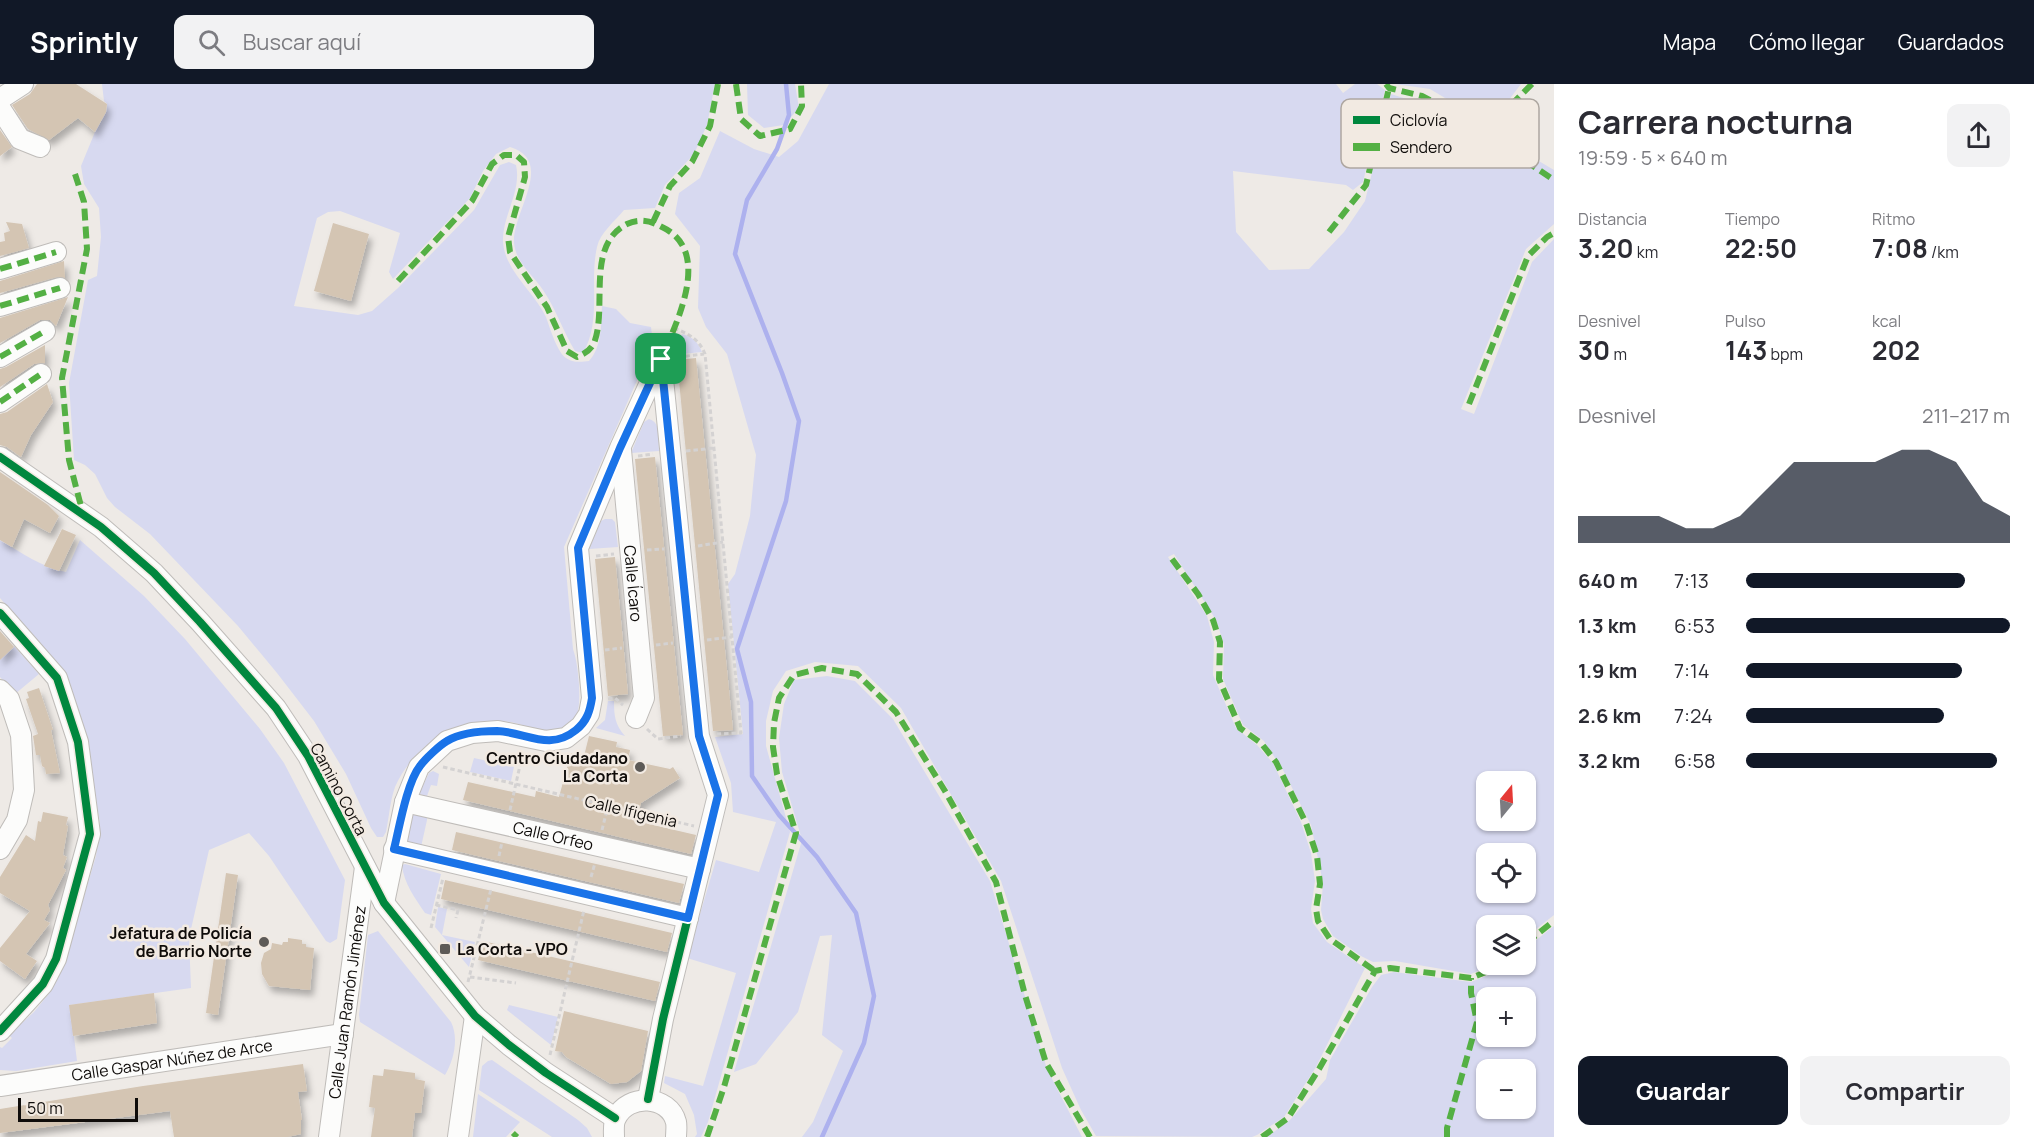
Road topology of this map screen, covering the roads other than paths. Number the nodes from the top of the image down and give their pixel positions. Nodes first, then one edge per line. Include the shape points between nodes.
1 (23, 84) edge
2 (2, 96) edge
3 (40, 147) dead end
4 (56, 252) dead end
5 (0, 269) edge
6 (60, 288) dead end
7 (0, 306) edge
8 (45, 331) dead end
9 (0, 357) edge
10 (41, 374) dead end
11 (0, 402) edge
12 (620, 448) junction
13 (0, 457) edge
14 (0, 613) edge
15 (0, 690) edge
16 (636, 718) dead end
17 (405, 802) junction
18 (0, 849) edge
19 (394, 849) junction
20 (365, 867) junction
21 (700, 869) junction
22 (384, 903) junction
23 (688, 918) junction
24 (475, 1016) junction
25 (0, 1031) edge
26 (343, 1034) junction
27 (0, 1086) edge
28 (648, 1099) junction
29 (615, 1128) edge
30 (329, 1137) edge
31 (458, 1137) edge
32 (676, 1137) edge

1 - 2 street
2 - 3 street via 20,139
4 - 5 street
6 - 7 street
8 - 9 street
10 - 11 street
12 - 16 street, Calle Ícaro via 644,698
12 - 17 street via 578,548 592,698 589,714 566,738 546,741 498,731 472,733 447,741 419,767
12 - 21 street via 661,359 699,736 718,795
13 - 20 street, Camino Corta via 101,527 154,573 200,622 276,708 308,756
14 - 25 street via 57,678 78,742 90,834 56,959 43,984
15 - 18 street via 9,699 21,735 24,790 17,820
17 - 19 street
17 - 21 street, Calle Orfeo
19 - 22 street
19 - 23 street
20 - 22 street, Camino Corta
20 - 26 street, Calle Juan Ramón Jiménez
21 - 23 street
22 - 24 street, Camino Corta
23 - 28 street
24 - 29 street, Camino Corta
24 - 31 street
26 - 27 street, Calle Gaspar Núñez de Arce
26 - 30 street, Calle Juan Ramón Jiménez
28 - 29 street via 629,1103
28 - 32 street via 665,1106 676,1122

